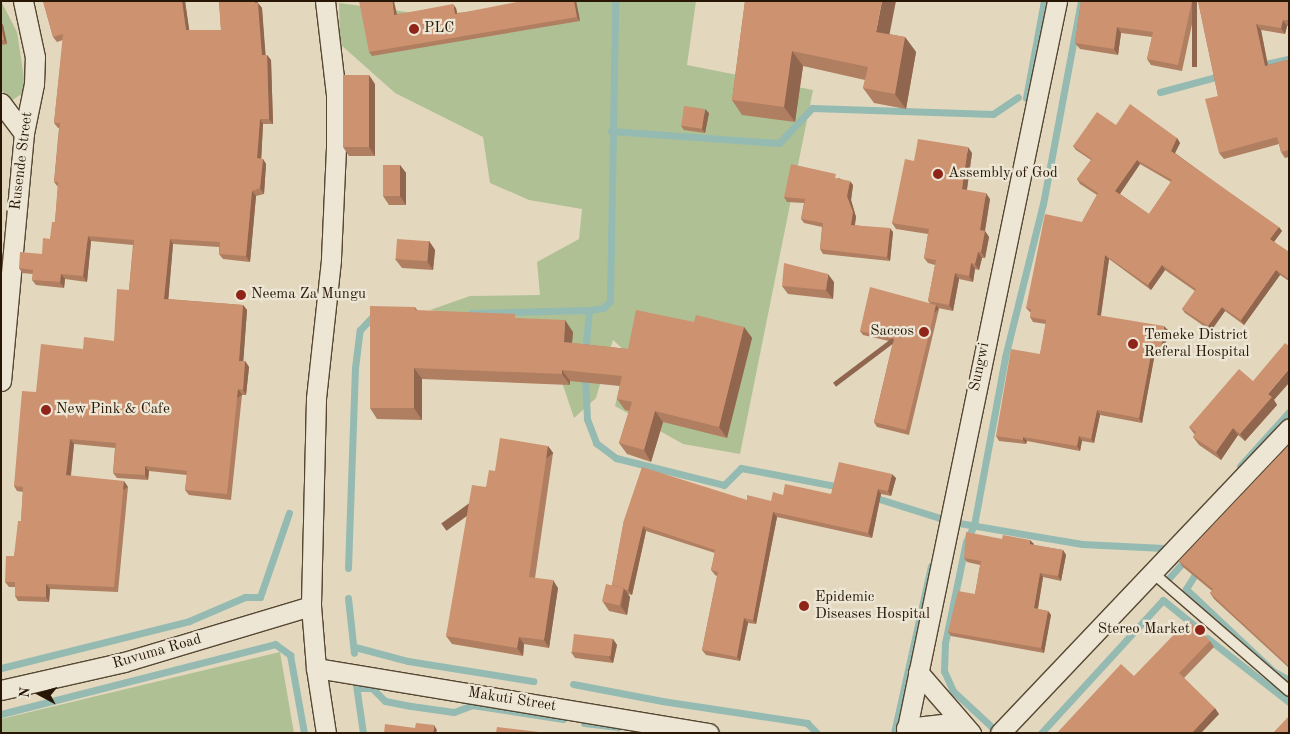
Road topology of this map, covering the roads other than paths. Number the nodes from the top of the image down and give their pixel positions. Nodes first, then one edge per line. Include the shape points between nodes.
1 (23, 1) edge
2 (325, 1) edge
3 (1057, 1) edge
4 (1, 103) edge
5 (24, 133) junction
6 (4, 294) edge
7 (1, 381) edge
8 (1289, 428) edge
9 (1153, 573) junction
10 (311, 606) junction
11 (316, 668) junction
12 (918, 672) junction
13 (1, 690) edge
14 (1289, 691) edge
15 (966, 728) edge
16 (906, 731) edge
17 (326, 733) edge
18 (709, 733) edge
19 (1000, 733) edge

1 - 5 street, Rusende Street via 35,57 34,84
2 - 10 street via 336,95 336,148 331,260 316,399
3 - 12 street, Sungwi
4 - 5 street
5 - 6 street, Rusende Street
6 - 7 street, Rusende Street
8 - 9 street
9 - 14 lane
9 - 19 street
10 - 11 street
10 - 13 street, Ruvuma Road via 124,662
11 - 17 street
11 - 18 street, Makuti Street
12 - 15 street
12 - 16 street, Sungwi
15 - 16 street

